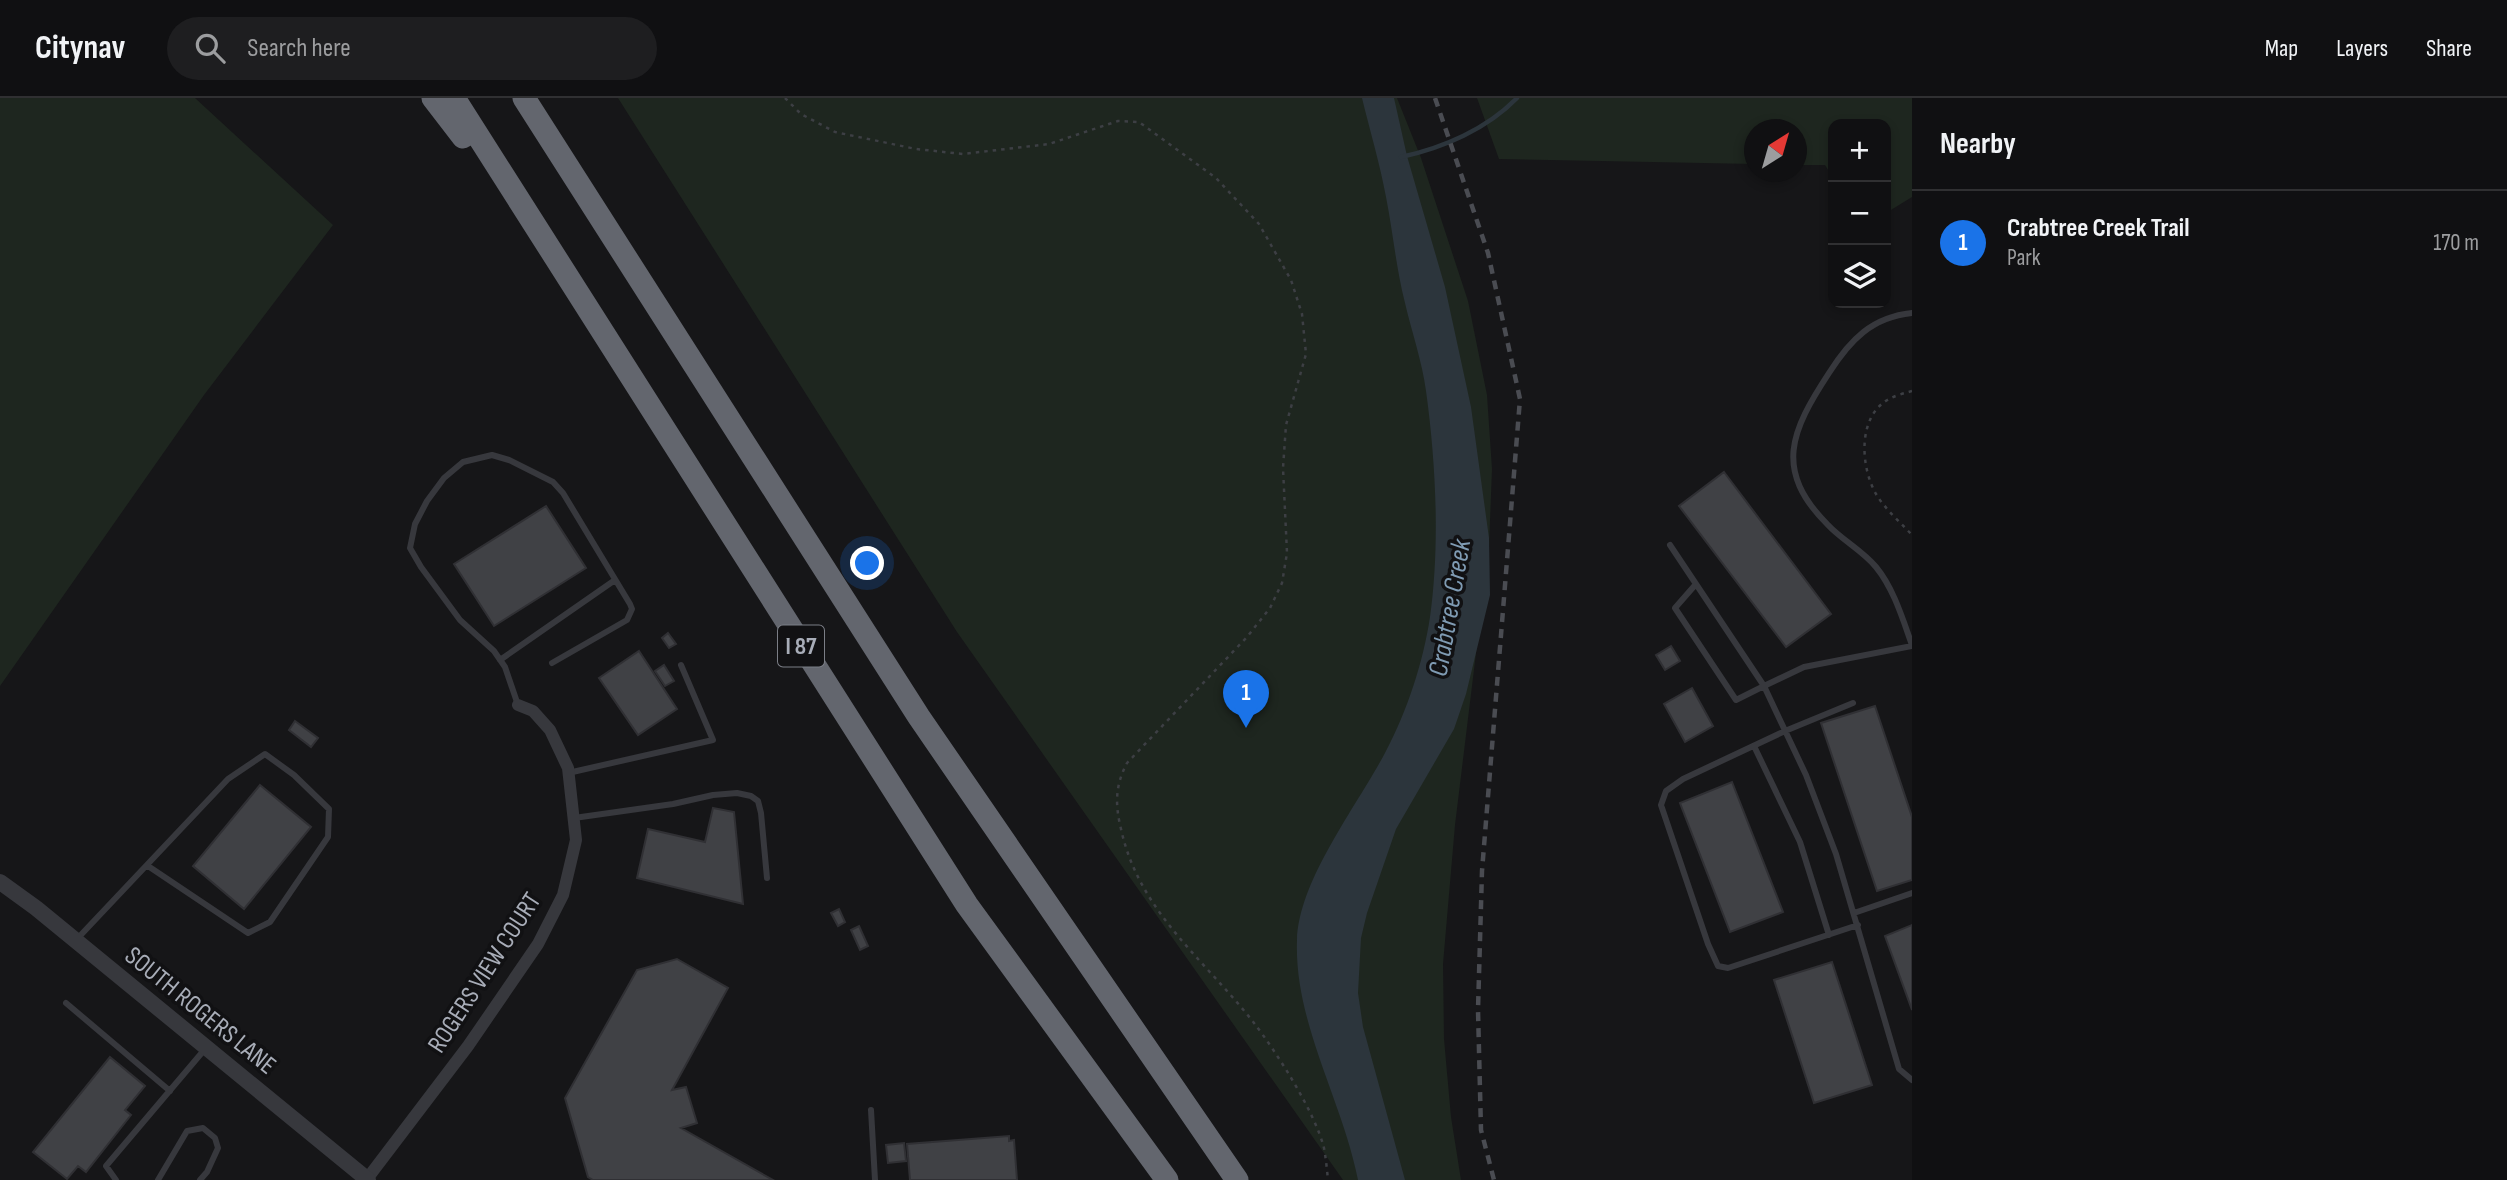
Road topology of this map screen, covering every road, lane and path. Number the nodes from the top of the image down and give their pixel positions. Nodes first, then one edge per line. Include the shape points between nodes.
1 (432, 98) edge
2 (454, 98) edge
3 (524, 98) edge
4 (536, 98) edge
5 (785, 98) edge
6 (544, 243) junction
7 (615, 243) junction
8 (1912, 313) edge
9 (1912, 391) edge
10 (1912, 535) edge
11 (1670, 545) dead end
12 (615, 580) junction
13 (1696, 584) junction
14 (1912, 646) edge
15 (500, 660) junction
16 (552, 663) dead end
17 (681, 665) dead end
18 (1764, 686) junction
19 (1853, 703) dead end
20 (517, 705) joint
21 (1785, 731) junction
22 (1754, 746) junction
23 (568, 773) junction
24 (573, 818) junction
25 (148, 866) junction
26 (767, 878) dead end
27 (0, 882) edge
28 (1912, 893) edge
29 (1854, 913) junction
30 (1858, 925) junction
31 (1829, 935) junction
32 (76, 941) junction
33 (66, 1003) dead end
34 (206, 1047) junction
35 (1912, 1080) edge
36 (170, 1091) junction
37 (871, 1110) dead end
38 (116, 1180) edge
39 (158, 1180) edge
40 (201, 1180) edge
41 (367, 1180) edge
42 (876, 1180) edge
43 (1167, 1180) edge
44 (1237, 1180) edge
45 (1328, 1180) edge

1 - 6 highway
2 - 6 highway, I 87
3 - 7 highway, I 87
4 - 7 highway
5 - 45 path via 802,114 835,132 963,154 1048,144 1118,121 1139,122 1216,178 1259,223 1291,280 1302,314 1306,354 1286,425 1287,552 1282,583 1270,608 1247,636 1127,763 1115,797 1126,850 1142,886 1177,937 1254,1022 1279,1058 1324,1147
6 - 43 highway, I 87 via 967,905
7 - 44 highway, I 87 via 919,717
8 - 14 lane via 1893,315 1860,333 1836,362 1811,400 1793,440 1793,463 1800,489 1827,524 1877,568 1898,606
9 - 10 path via 1890,398 1876,410 1866,428 1865,451 1868,476 1877,495
11 - 13 lane
12 - 15 lane
12 - 15 lane via 553,482 492,455 463,462 427,501 410,548 460,620
12 - 16 lane via 632,609 627,620
13 - 18 lane
13 - 18 lane via 1675,608 1736,700
14 - 18 lane via 1804,667
15 - 20 lane
17 - 23 lane via 713,740
18 - 21 lane
19 - 21 lane
20 - 23 street, ROGERS VIEW COURT via 533,711 550,730
21 - 22 lane
21 - 29 lane via 1807,775
22 - 31 lane via 1800,842
22 - 31 lane via 1683,779 1666,791 1661,805 1708,944 1718,966 1728,968
23 - 24 street, ROGERS VIEW COURT
24 - 26 lane via 713,795 751,796 761,813
24 - 41 street, ROGERS VIEW COURT via 576,840 563,895 538,944
25 - 25 lane via 228,779 265,754 329,809 328,837 270,922 248,933
25 - 32 lane
27 - 32 street, SOUTH ROGERS LANE
28 - 29 lane
29 - 30 lane
30 - 31 lane
30 - 35 lane via 1899,1069
32 - 34 street, SOUTH ROGERS LANE
33 - 36 lane
34 - 36 lane
34 - 41 street, SOUTH ROGERS LANE
36 - 38 lane via 106,1166
37 - 42 lane
39 - 40 lane via 187,1131 203,1128 215,1138 218,1148

